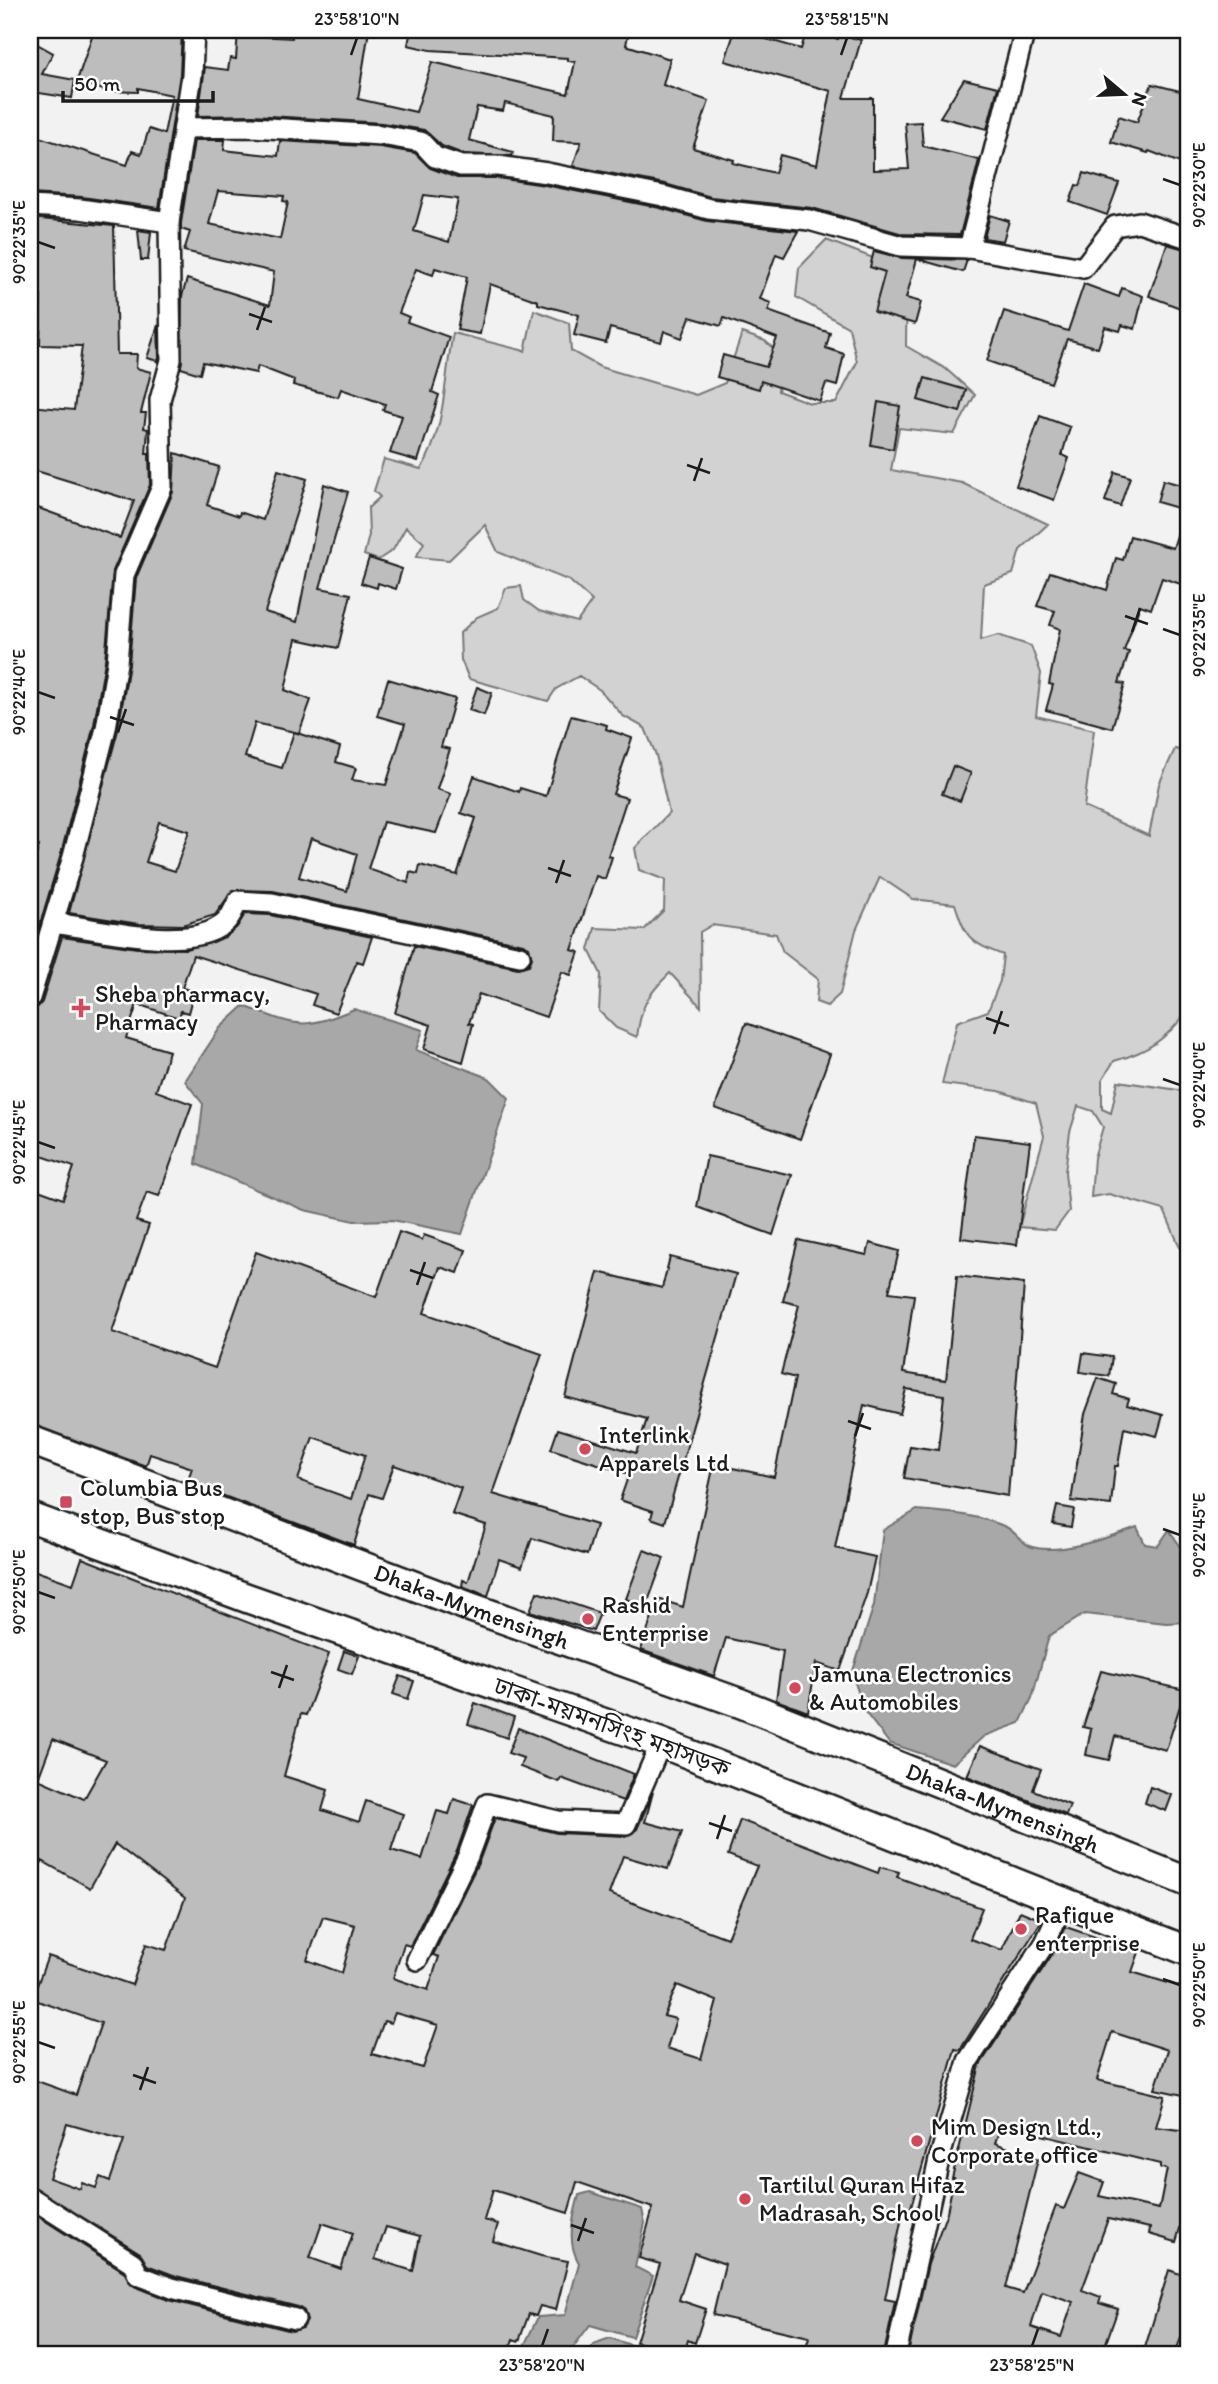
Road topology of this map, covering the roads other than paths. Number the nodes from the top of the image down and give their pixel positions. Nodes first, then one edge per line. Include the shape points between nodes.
1 (194, 30) edge
2 (1025, 30) edge
3 (184, 128) junction
4 (30, 206) edge
5 (169, 222) junction
6 (1188, 238) edge
7 (970, 248) junction
8 (53, 923) junction
9 (520, 956) dead end
10 (30, 998) edge
11 (30, 1440) edge
12 (30, 1517) edge
13 (661, 1743) junction
14 (1188, 1882) edge
15 (1065, 1900) junction
16 (1188, 1951) edge
17 (417, 1960) dead end
18 (30, 2197) edge
19 (295, 2319) dead end
20 (896, 2354) edge

1 - 3 street
2 - 7 street
3 - 5 street
3 - 7 street via 381,135 421,142 435,157 461,166 547,173 709,209 809,220 901,246
4 - 5 street
5 - 8 street via 171,360 160,400 162,487 124,575 106,728
6 - 7 street via 1139,222 1115,226 1083,268
8 - 9 street via 179,938 221,927 238,901 244,900 272,902
8 - 10 street
11 - 14 highway, Dhaka-Mymensingh via 365,1569 740,1703
12 - 13 highway, ঢাকা-ময়মনসিংহ মহাসড়ক
13 - 15 highway, ঢাকা-ময়মনসিংহ মহাসড়ক
13 - 17 street via 626,1824 558,1821 487,1804 468,1856
15 - 16 highway, ঢাকা-ময়মনসিংহ মহাসড়ক
15 - 20 street via 1045,1942 968,2062 939,2160
18 - 19 street via 133,2263 138,2275

